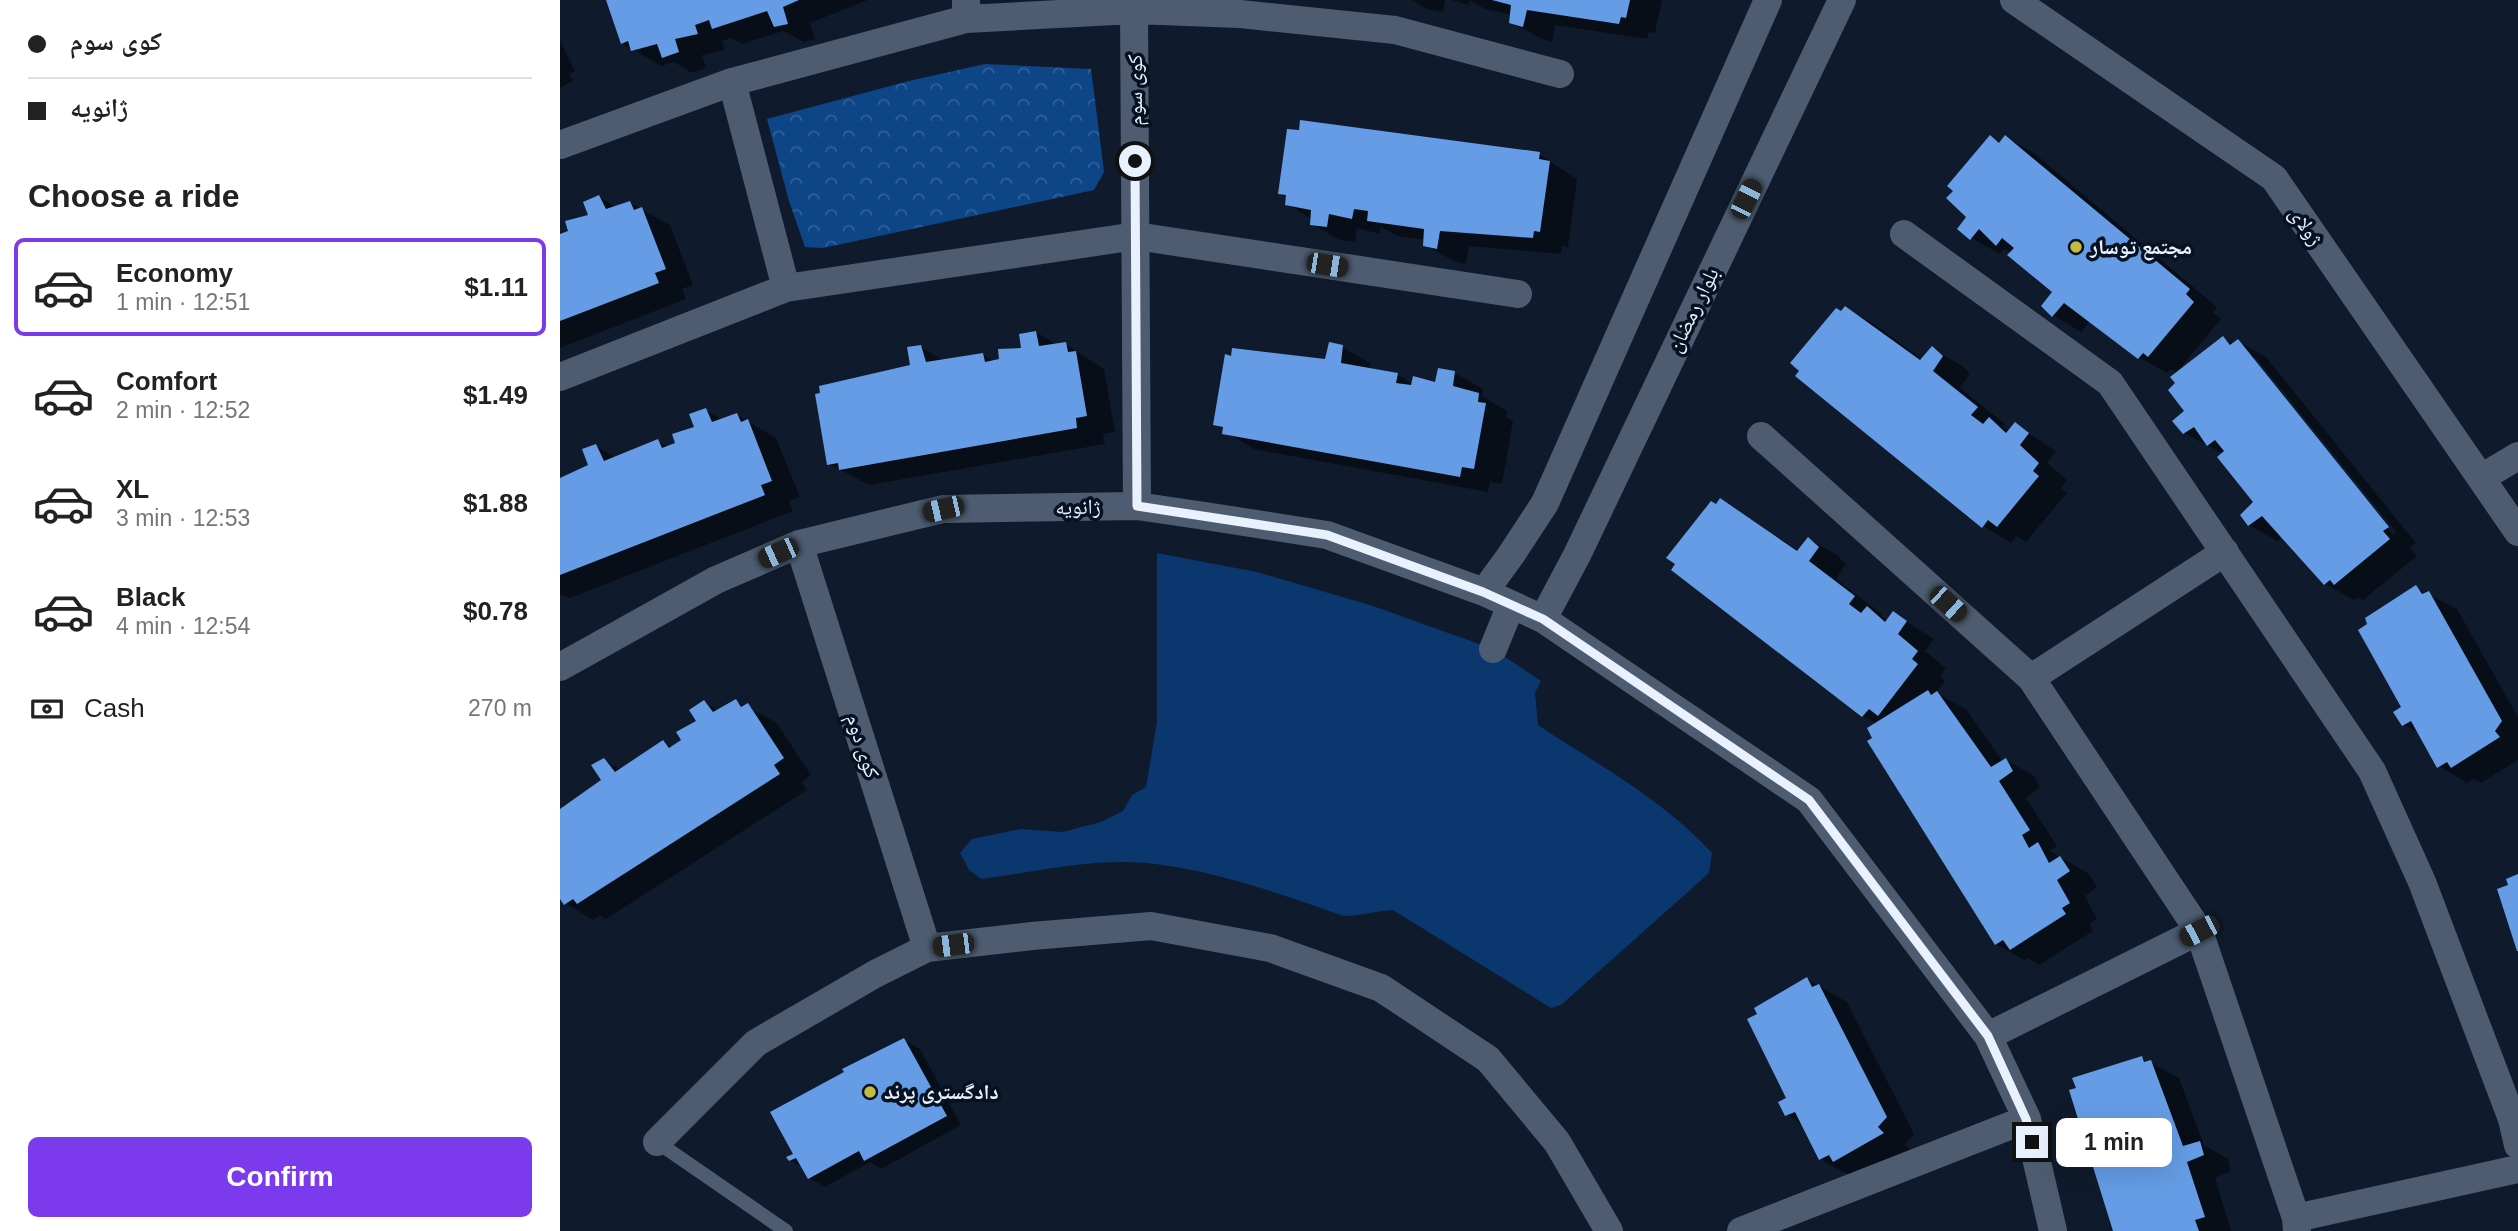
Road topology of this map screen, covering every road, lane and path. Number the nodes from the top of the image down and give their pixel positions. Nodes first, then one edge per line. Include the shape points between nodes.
1 (1768, 0) edge
2 (1842, 0) edge
3 (2014, 0) edge
4 (966, 10) edge
5 (1134, 10) junction
6 (1560, 74) dead end
7 (732, 82) junction
8 (560, 145) edge
9 (1904, 234) dead end
10 (1136, 236) junction
11 (786, 288) junction
12 (1518, 294) dead end
13 (560, 377) edge
14 (1762, 436) dead end
15 (2518, 456) edge
16 (2481, 478) junction
17 (1137, 506) junction
18 (2518, 532) edge
19 (799, 544) junction
20 (2225, 552) junction
21 (1483, 592) junction
22 (1511, 605) junction
23 (1543, 619) junction
24 (1493, 649) dead end
25 (560, 667) edge
26 (2031, 678) junction
27 (2199, 931) junction
28 (927, 948) junction
29 (1988, 1036) junction
30 (2026, 1119) junction
31 (657, 1142) joint
32 (2518, 1145) edge
33 (2518, 1169) edge
34 (2296, 1225) edge
35 (786, 1231) edge
36 (1609, 1231) edge
37 (1741, 1231) edge
38 (2053, 1231) edge

1 - 21 street via 1545,503
2 - 23 street, بلوار رمضان
3 - 16 street, ژولای via 2274,178
4 - 5 street
4 - 7 street
5 - 6 street via 1240,14 1395,30
5 - 10 street, کوی سوم
7 - 8 street
7 - 11 street
9 - 20 street via 2110,383
10 - 11 street
10 - 12 street
10 - 17 street, کوی سوم
11 - 13 street
14 - 26 street
15 - 16 street
16 - 18 street, ژولای
17 - 19 street, ژانویه via 943,509
17 - 21 street, ژانویه via 1327,535
19 - 25 street, ژانویه via 716,580
19 - 28 street, کوی دوم
20 - 26 street
20 - 32 street via 2372,771 2422,882
21 - 22 street, ژانویه
22 - 23 street, ژانویه
22 - 24 street
23 - 29 street, ژانویه via 1809,800
26 - 27 street
27 - 29 street
27 - 34 street
28 - 31 street via 757,1043
28 - 36 street via 1150,926 1270,948 1381,988 1488,1059 1556,1142
29 - 30 street, ژانویه
30 - 37 street
30 - 38 street, ژانویه
31 - 35 lane
33 - 34 street

